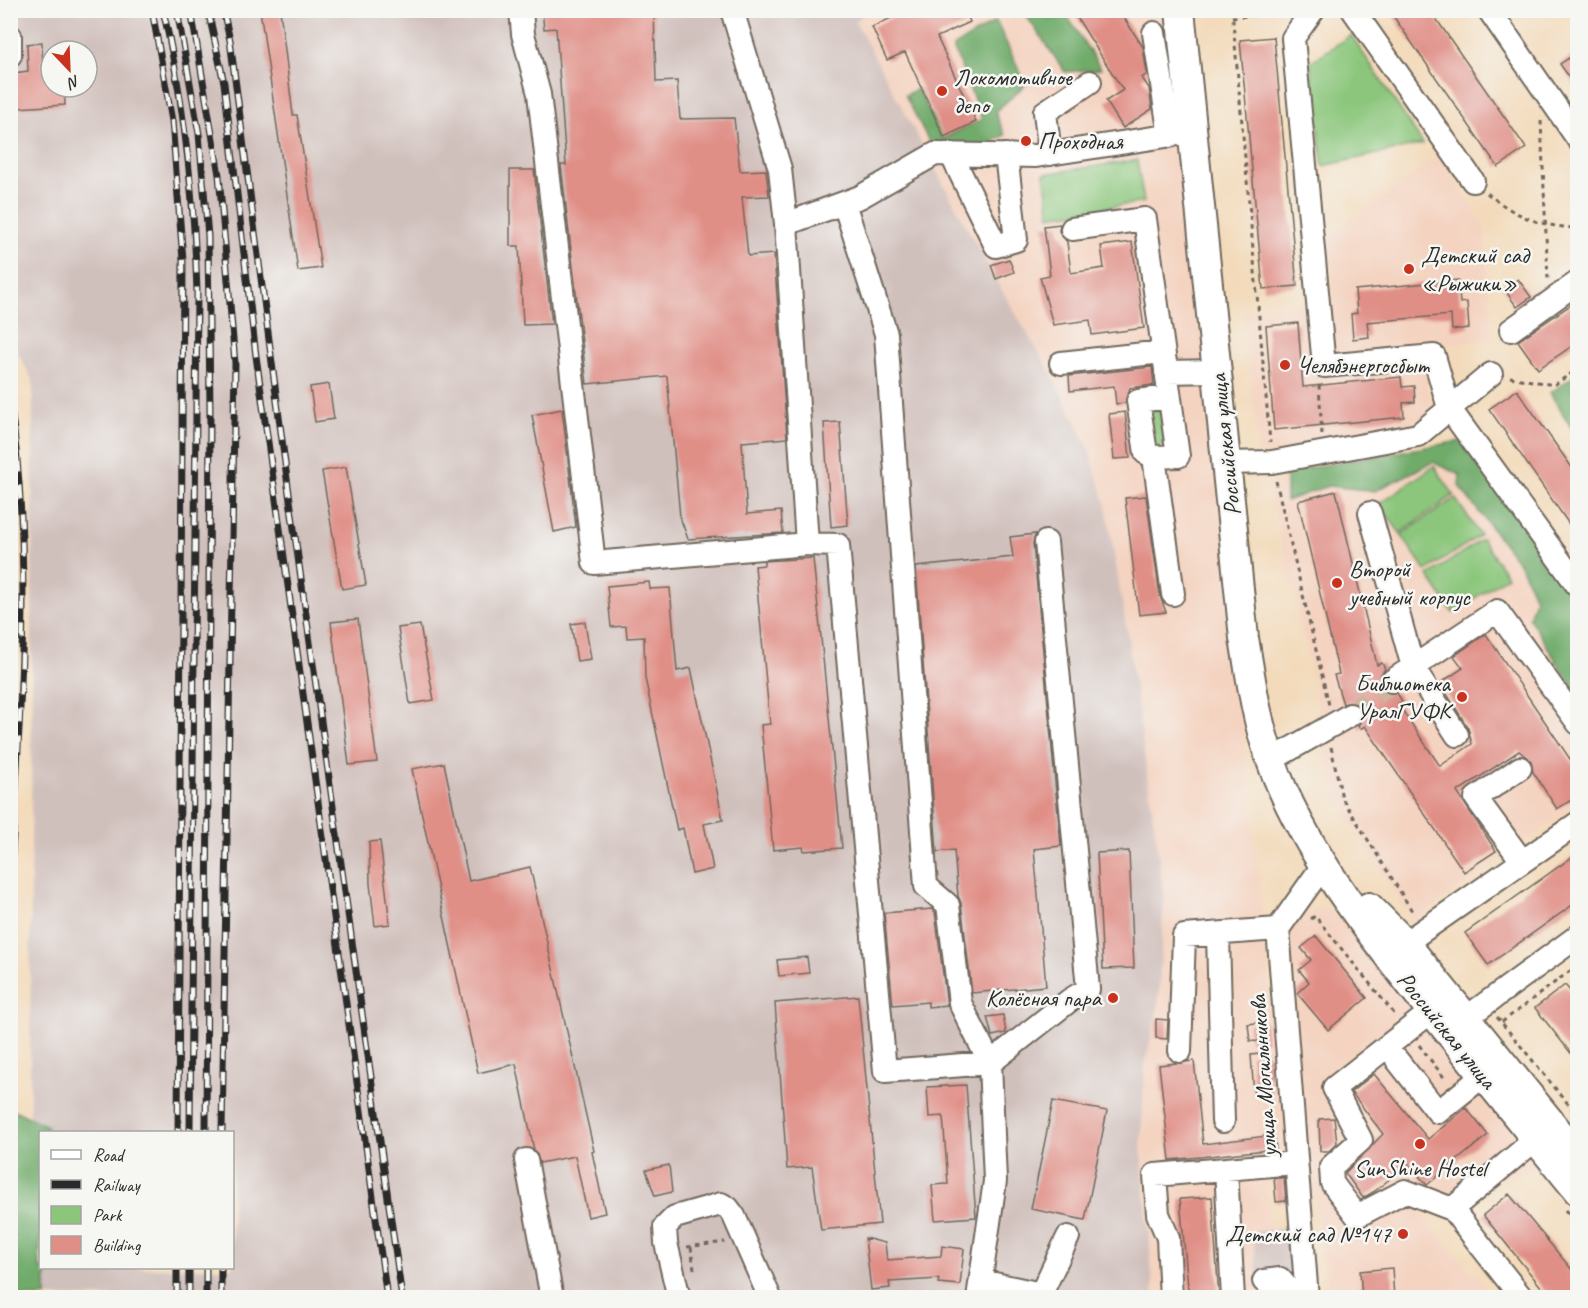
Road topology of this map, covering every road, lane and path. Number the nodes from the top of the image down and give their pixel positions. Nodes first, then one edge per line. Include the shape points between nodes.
1 (520, 10) edge
2 (533, 10) edge
3 (732, 10) edge
4 (1180, 10) edge
5 (1232, 10) edge
6 (1353, 10) edge
7 (1489, 10) edge
8 (1312, 11) edge
9 (1232, 17) junction
10 (1154, 33) dead end
11 (10, 36) edge
12 (10, 55) edge
13 (1090, 82) dead end
14 (1544, 90) junction
15 (539, 94) junction
16 (1181, 134) junction
17 (1578, 139) edge
18 (951, 154) junction
19 (1050, 154) junction
20 (1006, 155) junction
21 (1473, 181) joint
22 (844, 203) junction
23 (786, 224) junction
24 (1546, 225) junction
25 (1578, 228) edge
26 (1072, 229) dead end
27 (1578, 282) edge
28 (1548, 303) junction
29 (1511, 330) dead end
30 (1165, 362) junction
31 (1061, 363) dead end
32 (1324, 366) junction
33 (1578, 369) edge
34 (1217, 370) junction
35 (1491, 374) joint
36 (1169, 397) junction
37 (1449, 408) junction
38 (1323, 453) junction
39 (1154, 457) junction
40 (1272, 462) junction
41 (1227, 463) junction
42 (1370, 513) dead end
43 (1046, 542) dead end
44 (807, 544) junction
45 (1578, 586) edge
46 (1173, 594) dead end
47 (1413, 667) junction
48 (1392, 681) tunnel mouth
49 (1342, 720) junction
50 (1578, 723) edge
51 (1457, 735) dead end
52 (1271, 760) junction
53 (1520, 768) dead end
54 (1578, 823) edge
55 (1522, 861) junction
56 (1324, 864) junction
57 (1278, 928) junction
58 (1218, 935) junction
59 (1414, 936) junction
60 (1574, 945) edge
61 (1578, 980) edge
62 (1432, 1011) junction
63 (1476, 1011) junction
64 (1502, 1023) junction
65 (1180, 1051) dead end
66 (1397, 1060) dead end
67 (990, 1063) junction
68 (1484, 1075) junction
69 (1578, 1116) edge
70 (1223, 1121) dead end
71 (1536, 1139) junction
72 (1578, 1156) edge
73 (526, 1160) dead end
74 (1296, 1163) junction
75 (1226, 1169) junction
76 (1578, 1191) edge
77 (1452, 1209) junction
78 (1068, 1237) dead end
79 (745, 1240) junction
80 (668, 1250) junction
81 (1264, 1281) dead end
82 (980, 1289) edge
83 (552, 1298) edge
84 (679, 1298) edge
85 (770, 1298) edge
86 (1171, 1298) edge
87 (1233, 1298) edge
88 (1296, 1298) edge
89 (1307, 1298) edge
90 (1522, 1298) edge

1 - 15 street
2 - 15 street
3 - 23 street via 780,169
4 - 16 main road, Российская улица
5 - 9 path
6 - 21 street
7 - 14 street
8 - 9 path
8 - 32 street via 1293,38
9 - 40 path
10 - 16 street
11 - 12 street
13 - 19 street via 1045,112
14 - 17 street
14 - 24 path via 1540,134
15 - 44 street via 594,562
16 - 19 street
16 - 34 main road, Российская улица
18 - 20 street
18 - 20 street via 996,246 1016,240
18 - 22 street via 934,154
19 - 20 street
21 - 24 path via 1523,219
22 - 23 street
22 - 67 street via 886,334 926,886 948,905 960,1003
23 - 44 street
24 - 25 path
24 - 28 path
26 - 30 street via 1145,219
27 - 28 street
28 - 29 street
30 - 31 street
30 - 34 street
30 - 36 street
32 - 37 street via 1434,356
32 - 38 path via 1318,377
33 - 35 path via 1554,385
34 - 41 main road, Российская улица
35 - 37 street
36 - 39 street via 1178,456
36 - 39 street via 1138,401 1146,453
37 - 38 street via 1418,435
37 - 45 street
38 - 40 street
39 - 46 street
40 - 41 street
40 - 49 path
41 - 52 main road, Российская улица via 1244,638 1258,721
42 - 47 street
43 - 67 street via 1088,989
44 - 67 street via 838,545 885,1071
47 - 48 street
47 - 50 street via 1497,611
47 - 51 street
49 - 52 street
49 - 59 path via 1331,752 1342,798
52 - 56 main road, Российская улица via 1291,806
53 - 55 street via 1476,798
54 - 55 street
55 - 59 street
56 - 57 street
56 - 59 main road, Российская улица
56 - 62 main road, Российская улица via 1387,956
57 - 58 street
57 - 74 street, улица Могильникова
58 - 65 street via 1184,936
58 - 70 street
59 - 63 main road, Российская улица
60 - 63 street
61 - 64 path via 1570,971
62 - 68 main road, Российская улица
62 - 77 street via 1334,1088 1361,1140 1331,1167 1332,1183 1357,1216 1405,1191
63 - 64 path
63 - 72 main road, Российская улица
64 - 69 path
66 - 68 street via 1438,1112
67 - 82 street via 995,1181
68 - 71 main road, Российская улица
71 - 76 main road, Российская улица
71 - 77 street
73 - 83 street
74 - 75 street
74 - 89 street, улица Могильникова
75 - 86 street via 1155,1175 1158,1214 1168,1238
75 - 87 street
77 - 90 street
78 - 82 street via 1041,1294
79 - 80 path
79 - 80 street via 734,1216 721,1204 675,1216 665,1227
79 - 85 street
80 - 84 street
81 - 88 street via 1280,1279

